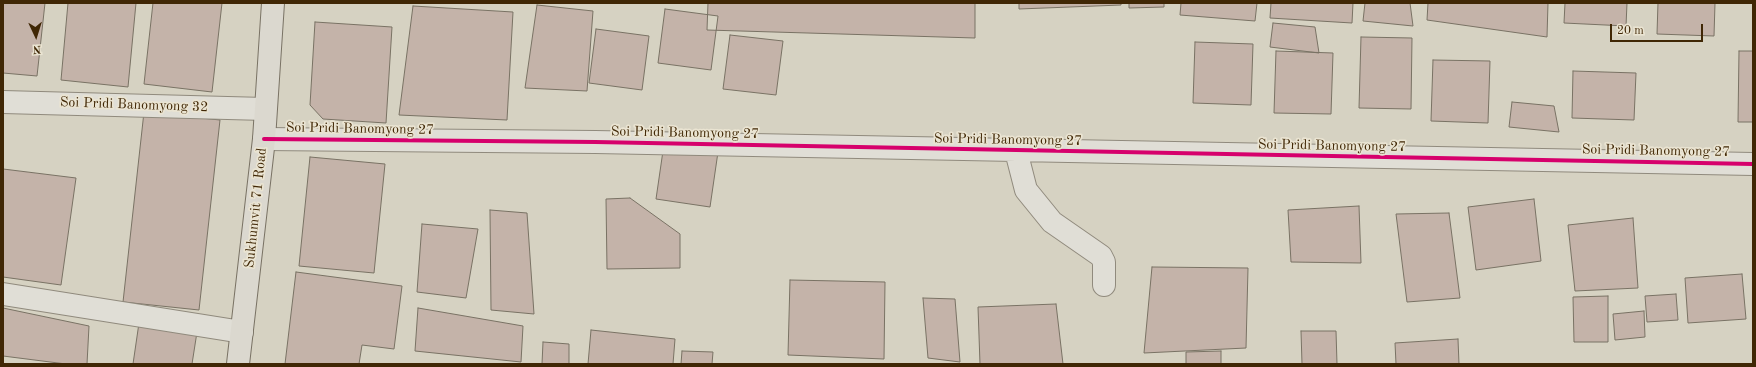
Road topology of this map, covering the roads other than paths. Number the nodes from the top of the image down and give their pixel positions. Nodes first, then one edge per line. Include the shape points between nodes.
1 (273, 3) edge
2 (3, 102) edge
3 (265, 109) junction
4 (264, 139) junction
5 (1016, 151) junction
6 (1753, 164) edge
7 (1104, 285) dead end
8 (3, 294) edge
9 (242, 332) junction
10 (238, 364) edge

1 - 3 main road, Sukhumvit 71 Road
2 - 3 street, Soi Pridi Banomyong 32
3 - 4 main road, Sukhumvit 71 Road
4 - 5 street, Soi Pridi Banomyong 27 via 603,142
4 - 9 main road, Sukhumvit 71 Road
5 - 6 street, Soi Pridi Banomyong 27
5 - 7 street via 1026,190 1052,222 1101,256 1104,262
8 - 9 street
9 - 10 main road, Sukhumvit 71 Road

